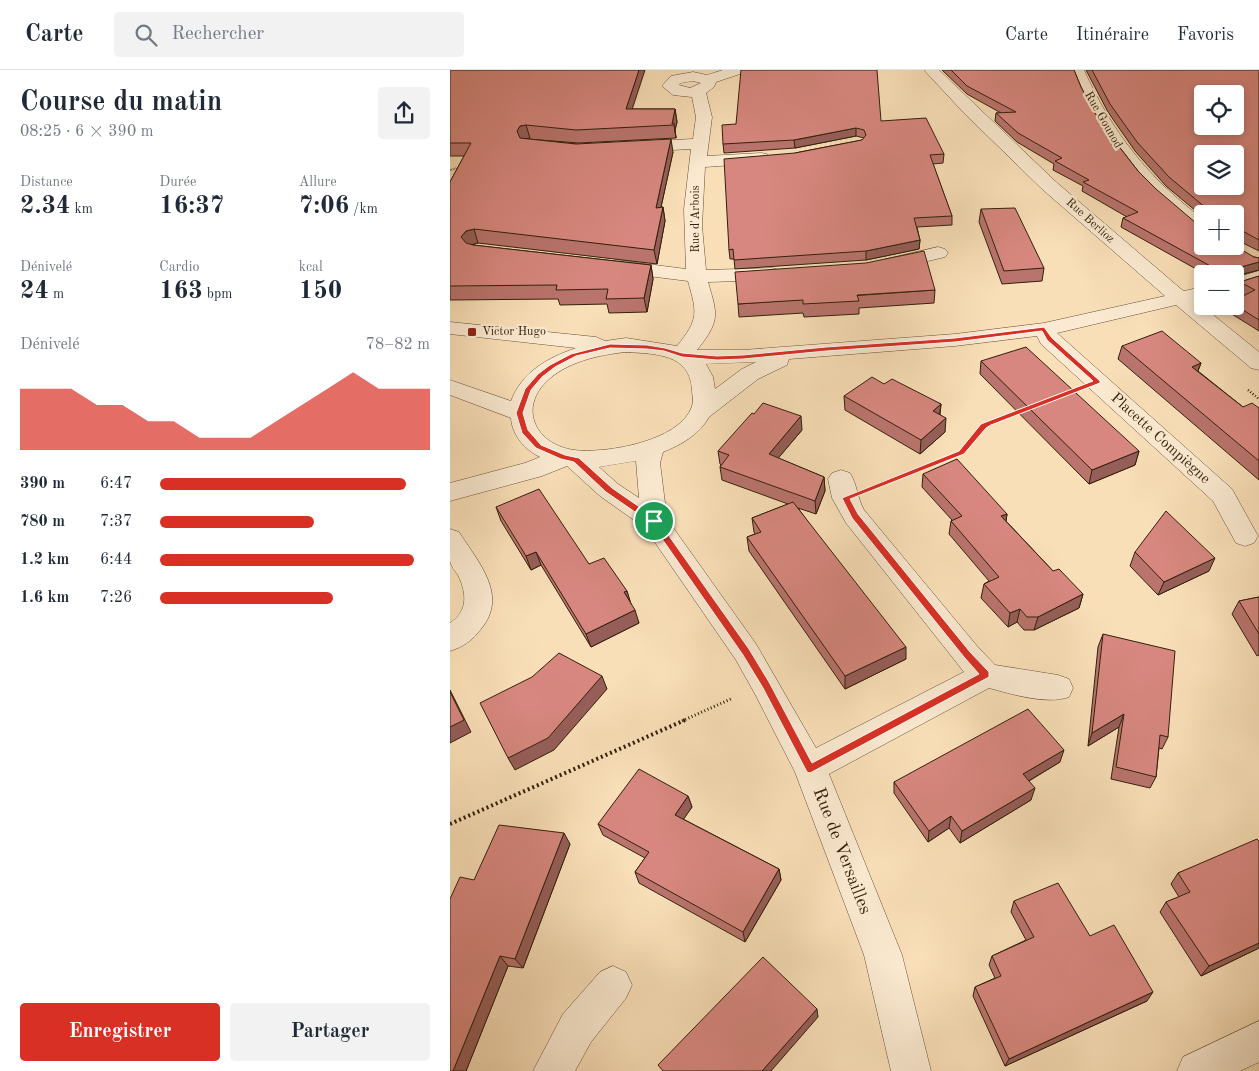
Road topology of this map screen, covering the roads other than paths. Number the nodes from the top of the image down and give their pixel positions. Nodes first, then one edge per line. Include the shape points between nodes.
1 (738, 70) edge
2 (931, 70) edge
3 (1077, 70) edge
4 (678, 73) edge
5 (702, 86) junction
6 (616, 148) edge
7 (699, 153) junction
8 (776, 157) edge
9 (1194, 221) edge
10 (938, 252) dead end
11 (598, 264) edge
12 (873, 267) edge
13 (791, 273) edge
14 (697, 276) junction
15 (1259, 276) edge
16 (1244, 281) edge
17 (1194, 296) edge
18 (1180, 300) junction
19 (450, 328) edge
20 (1044, 329) junction
21 (610, 346) junction
22 (796, 352) junction
23 (682, 355) junction
24 (1259, 362) edge
25 (450, 386) edge
26 (700, 412) junction
27 (520, 413) junction
28 (652, 449) junction
29 (570, 458) junction
30 (843, 489) road end
31 (450, 492) edge
32 (654, 521) junction
33 (1245, 536) dead end
34 (450, 539) edge
35 (450, 639) edge
36 (986, 675) junction
37 (1058, 688) dead end
38 (810, 768) junction
39 (613, 985) dead end
40 (1259, 1041) edge
41 (553, 1071) edge
42 (911, 1071) edge
43 (1197, 1071) edge

1 - 5 street
2 - 18 street, Rue Berlioz via 977,120
3 - 9 street, Rue Gounod via 1090,100 1122,153 1137,171
4 - 5 street via 670,86 680,92
5 - 7 street, Rue d'Arbois via 706,114
6 - 7 street
7 - 8 street
7 - 14 street, Rue d'Arbois via 693,200
10 - 12 street
11 - 14 street, Rue d'Arbois
13 - 14 street, Rue d'Arbois
14 - 23 street, Rue d'Arbois via 706,312 704,323
15 - 16 street
17 - 18 street
18 - 20 street
18 - 24 street, Rue Berlioz
19 - 21 street
20 - 22 street via 955,340
20 - 33 street, Placette Compiègne via 1050,339 1223,496
21 - 23 street via 647,347
21 - 27 street via 574,355 552,366 528,389
22 - 23 street via 717,358
22 - 26 street via 750,374
23 - 26 street via 695,364 705,387
25 - 27 street
26 - 28 street via 676,436
27 - 29 street via 530,439
28 - 29 street via 610,459
28 - 32 street, Rue de Versailles via 648,462
29 - 31 street
29 - 32 street, Rue de Versailles
30 - 36 street via 855,516
32 - 38 street, Rue de Versailles via 746,652
34 - 35 street via 480,591 480,607 474,619 464,631
36 - 37 street
36 - 38 street
38 - 42 street, Rue de Versailles via 883,955
39 - 41 street via 577,1028
40 - 43 street

